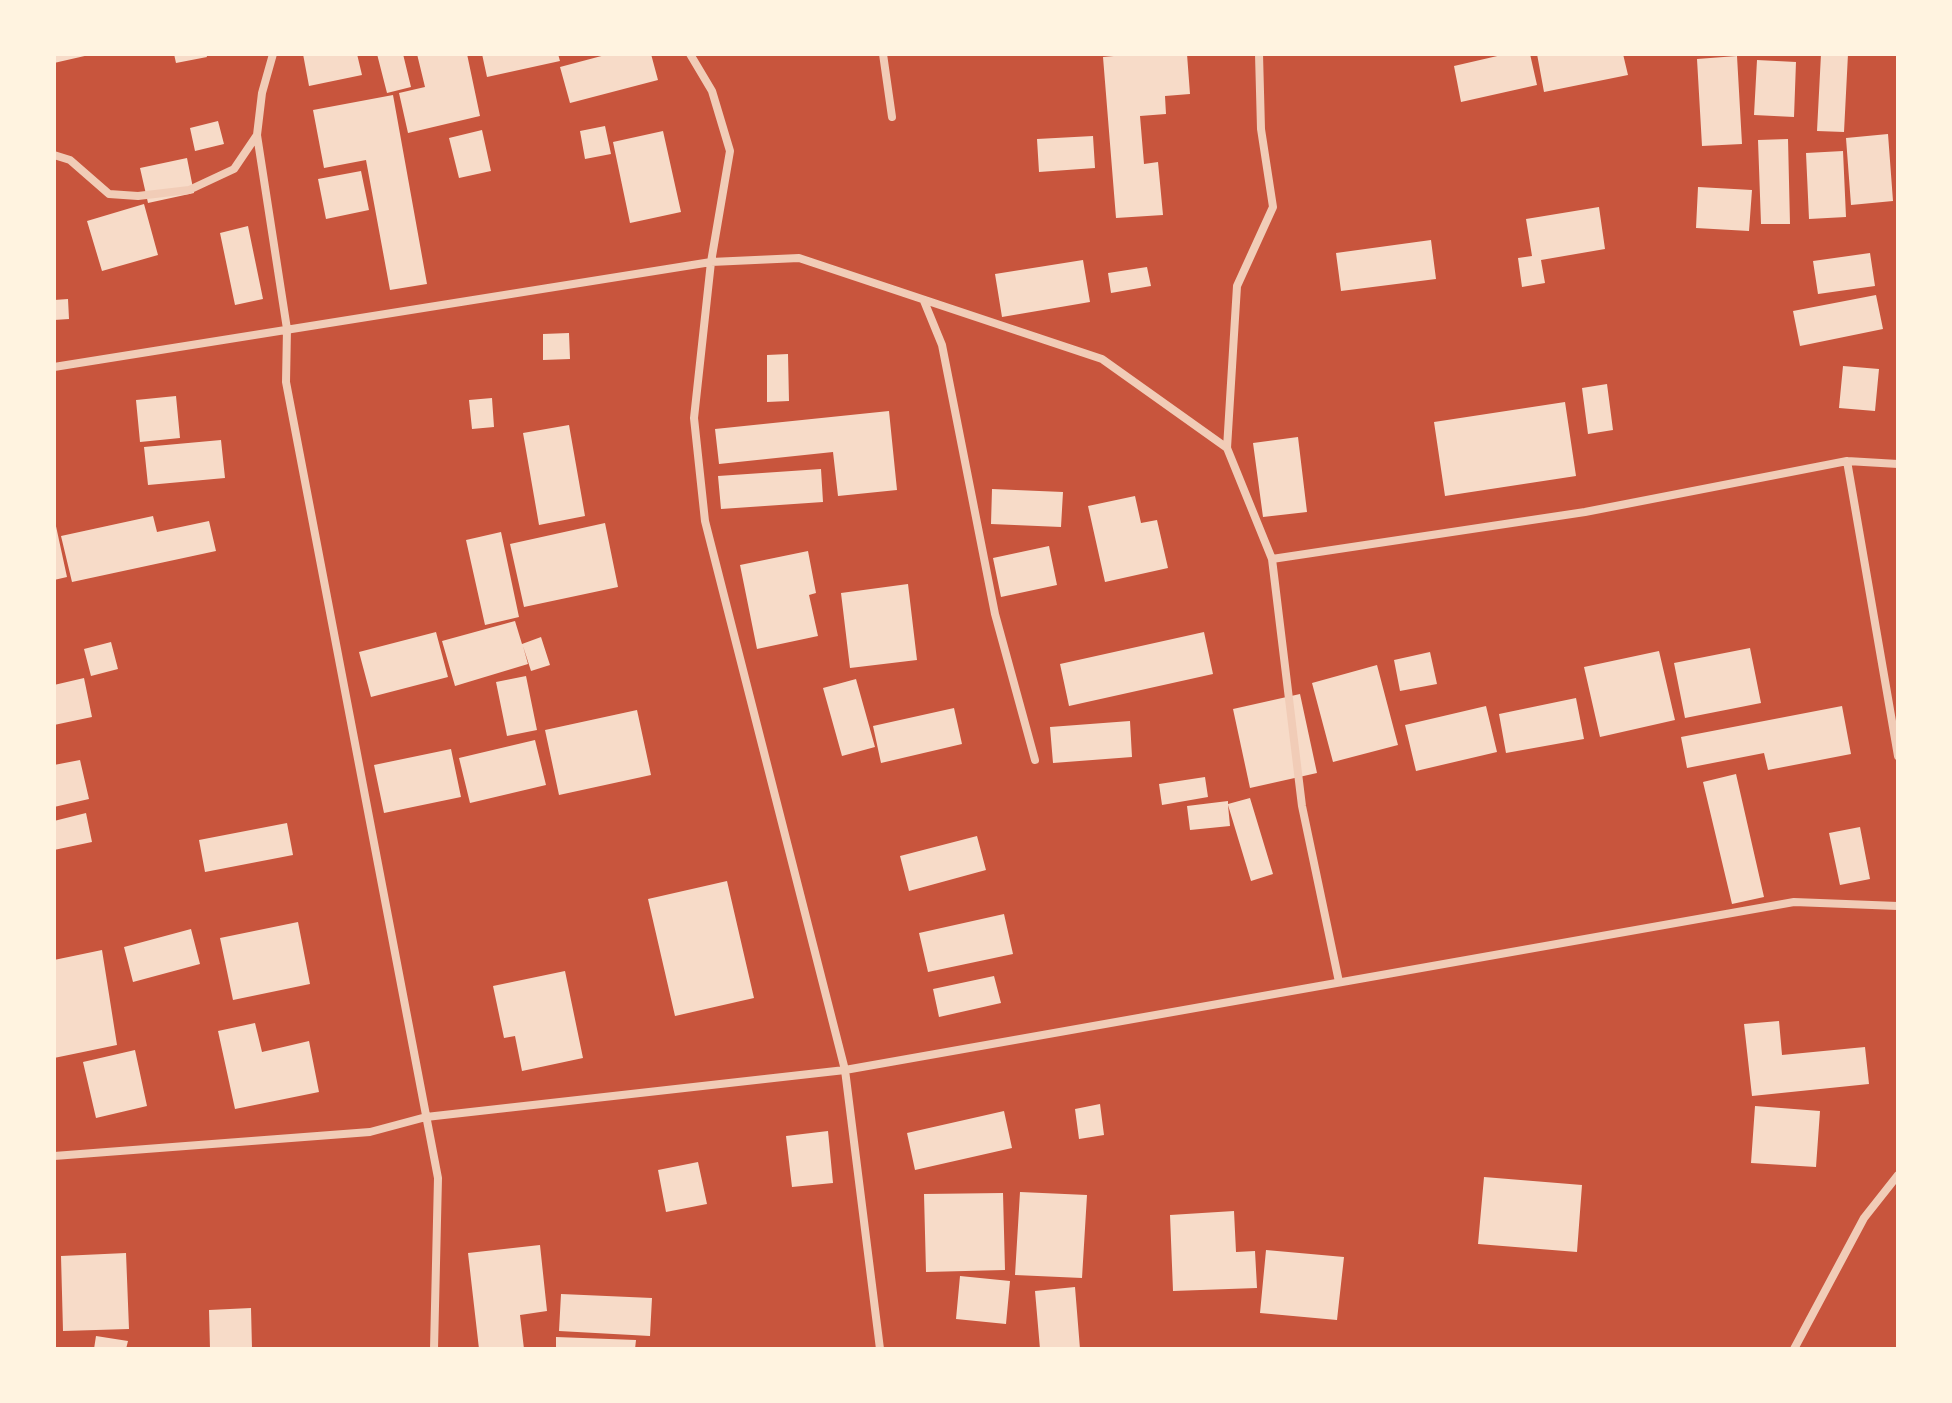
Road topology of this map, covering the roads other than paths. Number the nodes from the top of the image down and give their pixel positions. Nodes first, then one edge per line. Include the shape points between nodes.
1 (273, 54) edge
2 (690, 54) edge
3 (883, 54) edge
4 (1259, 54) edge
5 (892, 117) dead end
6 (257, 135) junction
7 (54, 155) edge
8 (711, 262) junction
9 (924, 301) junction
10 (287, 329) junction
11 (54, 367) edge
12 (1227, 448) junction
13 (1847, 461) junction
14 (1898, 464) edge
15 (1272, 559) junction
16 (1898, 756) edge
17 (1035, 760) dead end
18 (1898, 906) edge
19 (1339, 982) junction
20 (845, 1070) junction
21 (426, 1117) junction
22 (54, 1156) edge
23 (1898, 1175) edge
24 (434, 1349) edge
25 (880, 1349) edge
26 (1794, 1349) edge

1 - 6 street
2 - 8 street via 712,91 730,151
3 - 5 street
4 - 12 street via 1261,129 1273,207 1237,286
6 - 7 street via 234,169 189,190 138,196 109,194 70,160
6 - 10 street
8 - 9 street via 799,258
8 - 10 street
8 - 20 street via 694,418 705,521
9 - 12 street via 1102,359
9 - 17 street via 942,345 995,614
10 - 11 street
10 - 21 street via 286,382
12 - 15 street
13 - 14 street
13 - 15 street via 1585,512
13 - 16 street
15 - 19 street via 1302,806
18 - 19 street via 1794,902
19 - 20 street
20 - 21 street
20 - 25 street
21 - 22 street via 370,1132
21 - 24 street via 438,1178
23 - 26 street via 1864,1218

